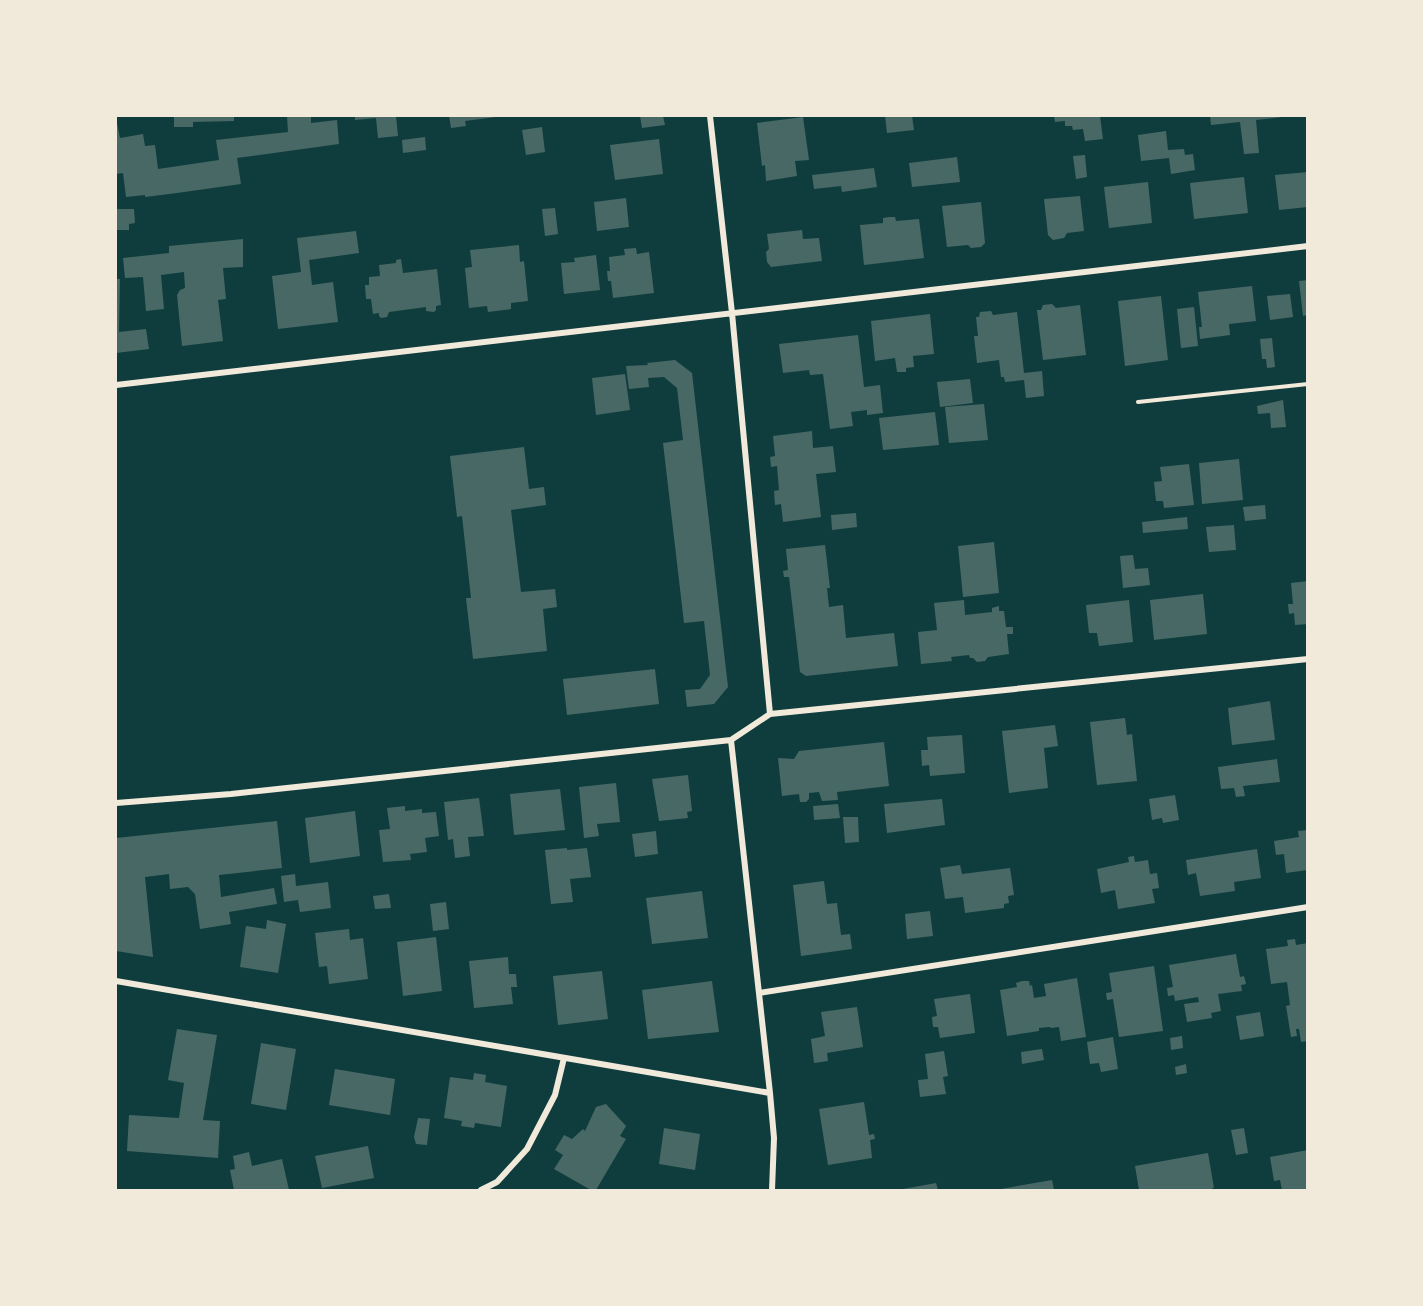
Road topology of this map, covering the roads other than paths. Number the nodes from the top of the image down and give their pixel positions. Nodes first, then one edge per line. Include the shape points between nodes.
1 (710, 116) edge
2 (1308, 246) edge
3 (732, 313) junction
4 (116, 385) edge
5 (1308, 659) edge
6 (770, 714) junction
7 (730, 740) junction
8 (116, 803) edge
9 (1308, 907) edge
10 (116, 981) edge
11 (759, 993) junction
12 (564, 1058) junction
13 (770, 1093) junction
14 (482, 1191) edge
15 (772, 1191) edge

1 - 3 street
2 - 3 street
3 - 4 street
3 - 6 street
5 - 6 street
6 - 7 street
7 - 8 street
7 - 11 street
9 - 11 street
10 - 12 street
11 - 13 street
12 - 13 street
12 - 14 street via 555,1095 527,1149 497,1182
13 - 15 street via 774,1138

